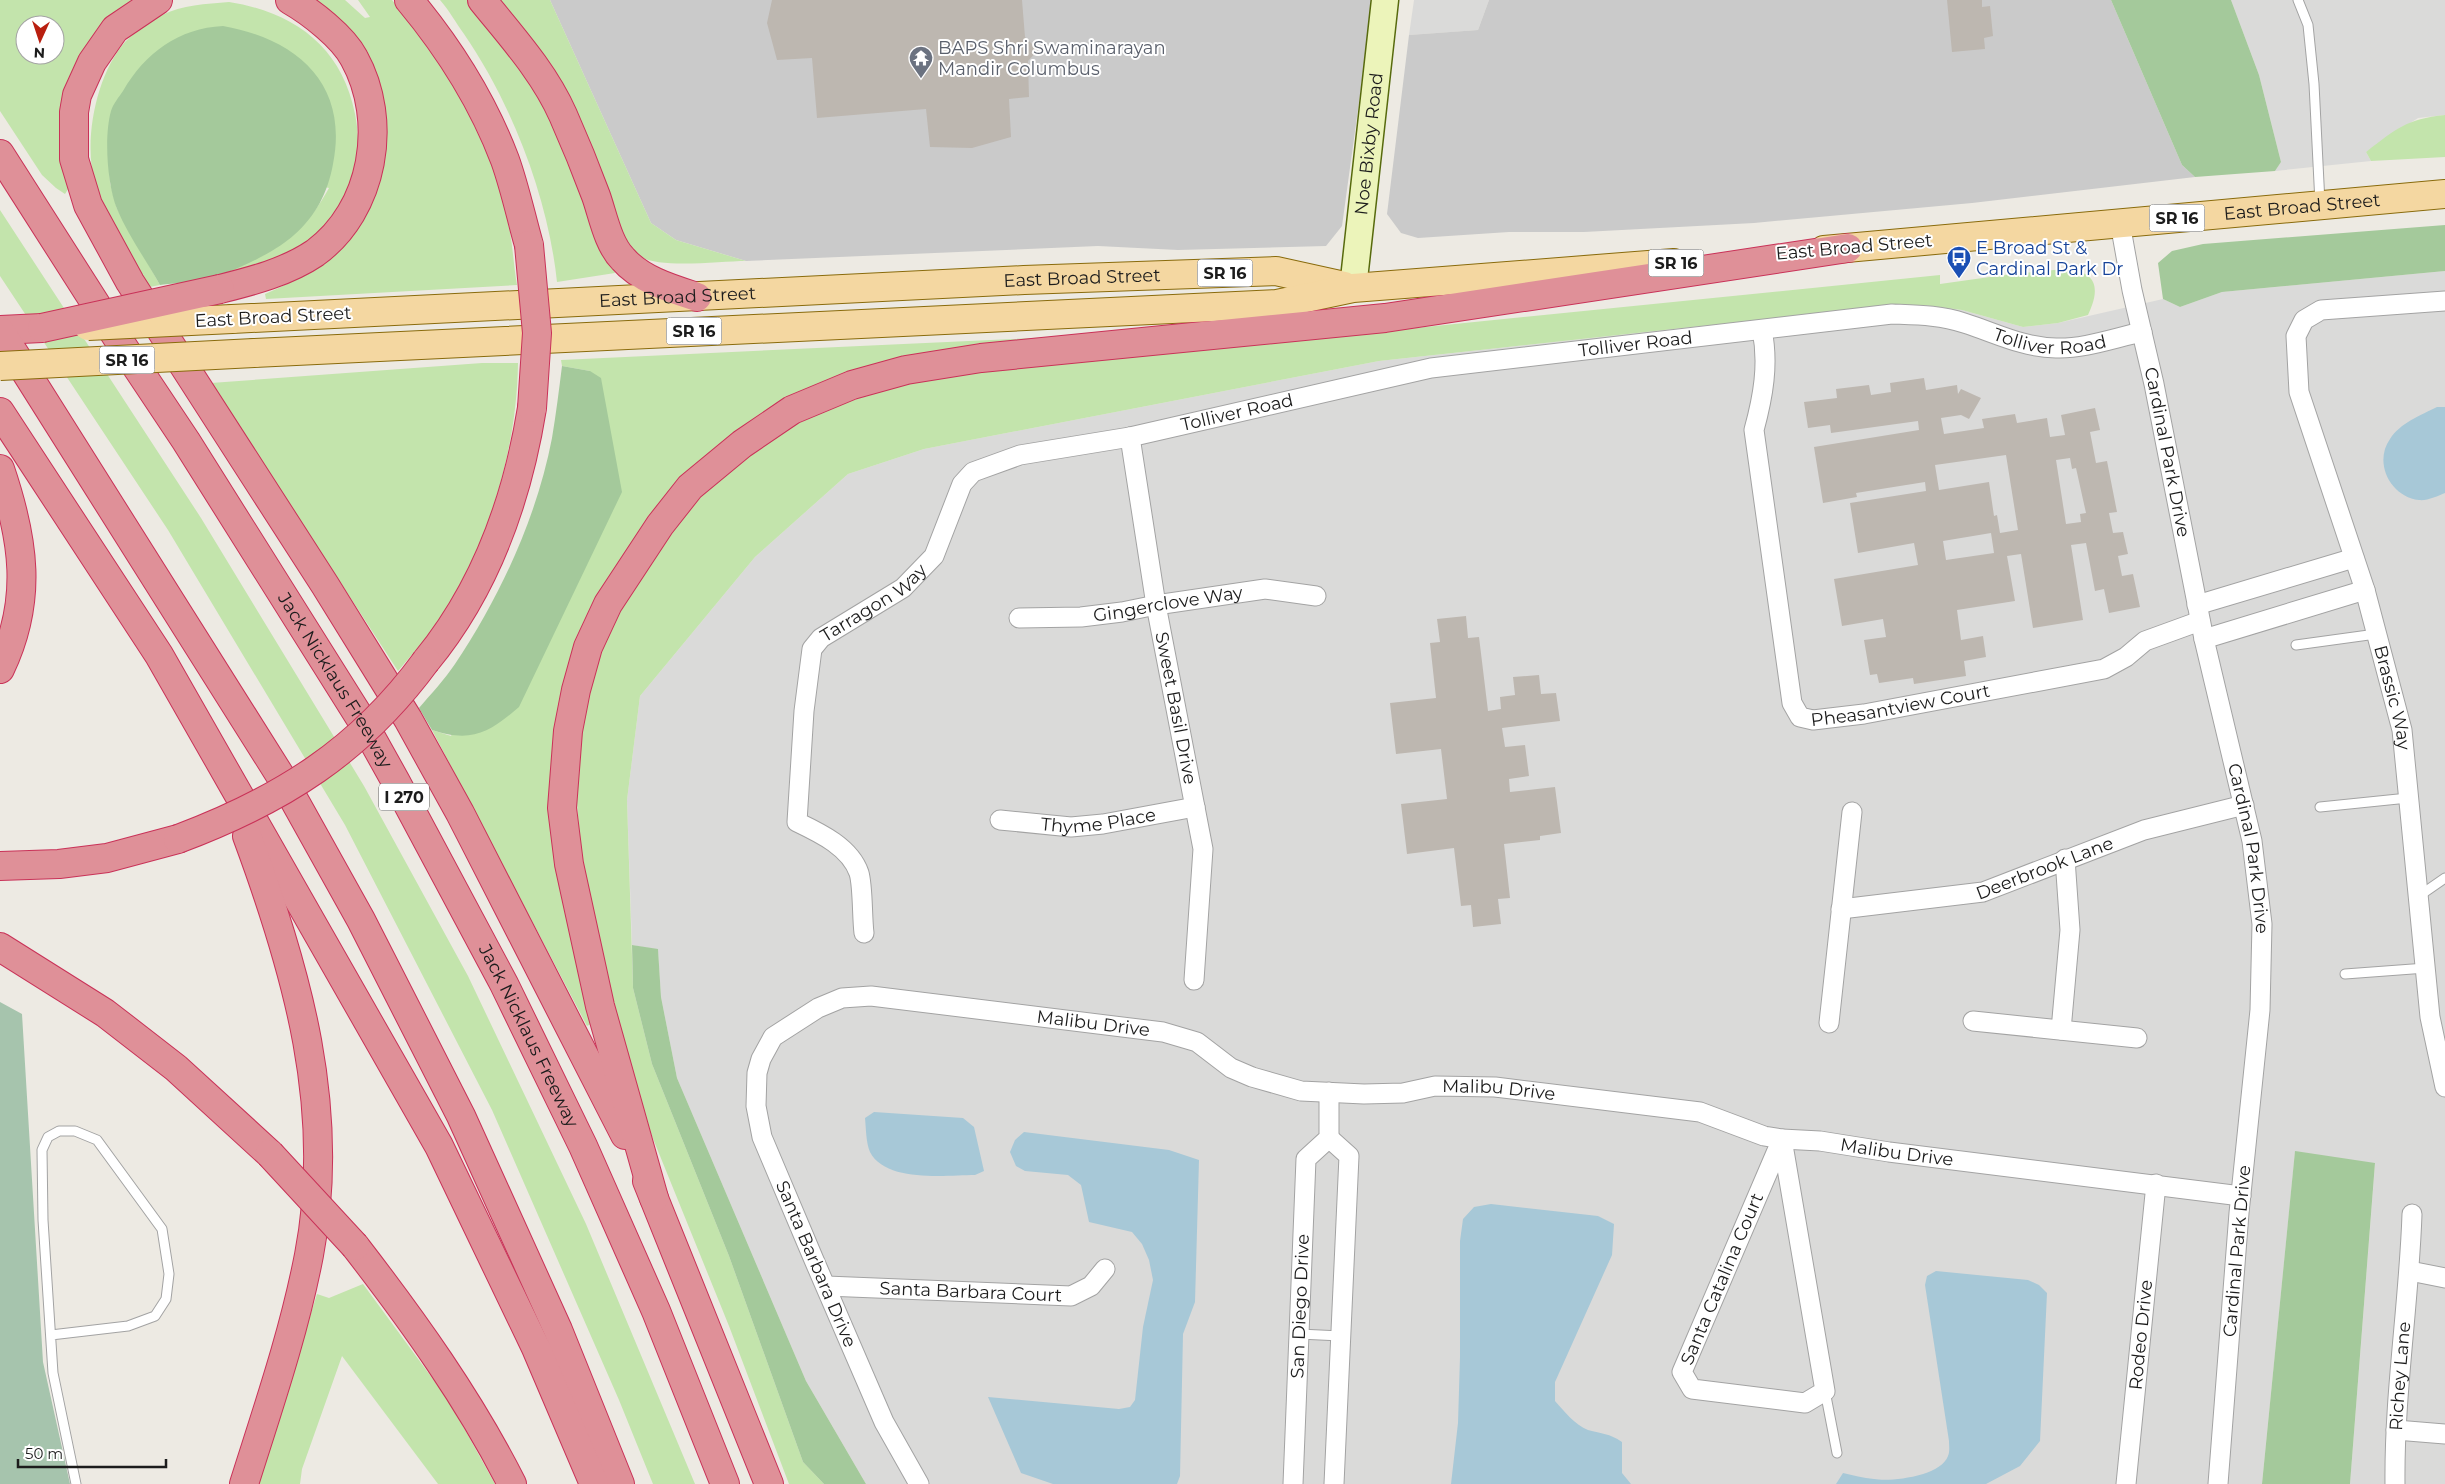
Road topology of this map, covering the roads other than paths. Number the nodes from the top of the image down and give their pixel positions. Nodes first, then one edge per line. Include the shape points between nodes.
1 (158, 0) edge
2 (290, 0) edge
3 (409, 0) edge
4 (482, 0) edge
5 (1385, 0) edge
6 (2298, 0) edge
7 (0, 154) edge
8 (2445, 194) edge
9 (2320, 206) junction
10 (2120, 223) junction
11 (1848, 248) junction
12 (1353, 288) junction
13 (697, 297) junction
14 (2445, 301) edge
15 (42, 328) junction
16 (0, 330) edge
17 (1762, 330) junction
18 (2142, 332) junction
19 (0, 366) edge
20 (0, 412) edge
21 (1130, 437) junction
22 (0, 469) edge
23 (2354, 558) junction
24 (2365, 590) junction
25 (1316, 596) dead end
26 (1156, 605) junction
27 (1019, 618) dead end
28 (2200, 622) junction
29 (2376, 634) junction
30 (2296, 645) dead end
31 (0, 670) edge
32 (217, 757) junction
33 (2408, 798) junction
34 (2244, 805) junction
35 (1194, 807) junction
36 (2320, 807) dead end
37 (1852, 812) dead end
38 (1000, 820) dead end
39 (2065, 859) junction
40 (0, 866) edge
41 (2445, 878) edge
42 (2418, 896) junction
43 (1841, 909) junction
44 (864, 933) dead end
45 (0, 947) edge
46 (2426, 968) junction
47 (2345, 974) dead end
48 (1194, 980) dead end
49 (1974, 1021) dead end
50 (1829, 1023) dead end
51 (2061, 1030) junction
52 (773, 1037) joint
53 (2137, 1038) dead end
54 (2445, 1087) edge
55 (1329, 1092) junction
56 (1329, 1138) junction
57 (1782, 1139) junction
58 (2156, 1184) junction
59 (2241, 1196) junction
60 (654, 1198) junction
61 (2412, 1214) dead end
62 (1105, 1270) dead end
63 (2410, 1271) junction
64 (2445, 1278) edge
65 (826, 1286) junction
66 (1299, 1334) junction
67 (50, 1336) junction
68 (1341, 1336) junction
69 (1825, 1391) junction
70 (2396, 1430) junction
71 (2445, 1434) edge
72 (1837, 1453) dead end
73 (76, 1484) edge
74 (244, 1484) edge
75 (512, 1484) edge
76 (594, 1484) edge
77 (620, 1484) edge
78 (725, 1484) edge
79 (769, 1484) edge
80 (919, 1484) edge
81 (1293, 1484) edge
82 (1334, 1484) edge
83 (2126, 1484) edge
84 (2218, 1484) edge
85 (2395, 1484) edge

1 - 60 highway via 110,35 92,62 77,95 74,159 88,205 130,282 408,718
2 - 15 highway, bridge via 332,32 354,56 372,112 370,166 358,201 339,229 315,252 284,269 220,289
3 - 40 highway, bridge via 439,36 466,79 505,160 529,245 537,333 526,450 506,520 478,584 447,633 376,721 317,770 270,799 224,822 178,839 107,858
4 - 13 highway via 521,48 562,112 622,259 638,272 665,286
5 - 12 street, Noe Bixby Road
6 - 9 lane via 2308,25
7 - 78 highway, Jack Nicklaus Freeway / I 270 via 186,441 362,721 396,782 504,984 582,1146 656,1312
8 - 9 main road, East Broad Street / SR 16
9 - 10 main road, East Broad Street / SR 16
10 - 11 main road, East Broad Street / SR 16
10 - 18 street, Cardinal Park Drive
11 - 12 main road, East Broad Street / SR 16
11 - 60 highway via 1385,318 981,358 906,370 852,385 792,410 742,444 690,487 660,525 608,604 588,647 568,731 562,808 569,864 600,1006
12 - 13 main road, East Broad Street / SR 16 via 1276,271
12 - 19 main road, East Broad Street / SR 16, bridge via 1277,304
13 - 15 main road, East Broad Street / SR 16, bridge
14 - 23 street, Brassic Way via 2321,310 2304,320 2296,336 2299,392
15 - 16 highway, East Broad Street / SR 16
16 - 77 highway via 283,780 361,920 465,1125 558,1330
17 - 18 street, Tolliver Road via 1892,314 1930,315 1963,322 2005,339 2056,348 2073,348
17 - 21 street, Tolliver Road via 1431,368
17 - 28 street, Pheasantview Court via 1766,347 1765,373 1754,430 1792,703 1800,717 1813,720 1864,714 2104,669 2145,641
18 - 28 street, Cardinal Park Drive
20 - 32 highway via 159,655
21 - 26 street, Sweet Basil Drive
21 - 44 street, Tarragon Way via 1020,455 973,472 962,484 934,556 903,588 821,638 812,649 796,822 817,831 845,851 859,874
22 - 31 highway via 17,528 22,563 18,623
23 - 24 street, Brassic Way
23 - 28 street
24 - 28 street
24 - 29 street, Brassic Way
25 - 26 street, Gingerclove Way via 1265,589
26 - 27 street, Gingerclove Way via 1081,617
26 - 35 street, Sweet Basil Drive
28 - 34 street, Cardinal Park Drive
29 - 30 lane
29 - 33 street, Brassic Way via 2402,730
32 - 74 highway via 276,914 291,969 311,1057 318,1132 318,1175 309,1254 291,1333
32 - 76 highway via 439,1146 536,1348
33 - 36 lane
33 - 42 street, Brassic Way
34 - 39 street, Deerbrook Lane via 2144,830
34 - 59 street, Cardinal Park Drive via 2252,841 2262,924 2260,1010
35 - 38 street, Thyme Place via 1071,827
35 - 48 street, Sweet Basil Drive via 1203,849
37 - 43 street
39 - 43 street, Deerbrook Lane via 1983,892
39 - 51 street via 2070,930
41 - 42 lane
42 - 46 street, Brassic Way
43 - 50 street
45 - 75 highway, bridge via 119,1024 176,1068 270,1154 355,1246 422,1336
46 - 47 lane
46 - 54 street, Brassic Way via 2430,1017
49 - 51 street
51 - 53 street
52 - 55 street, Malibu Drive via 818,1008 842,998 871,996 1162,1032 1197,1042 1231,1068 1252,1077 1301,1091
52 - 65 street, Santa Barbara Drive via 757,1072 756,1106 762,1137
55 - 56 street
55 - 57 street, Malibu Drive via 1403,1093 1435,1086 1495,1087 1700,1112 1764,1136
56 - 66 street, San Diego Drive via 1306,1159
56 - 68 street via 1349,1156
57 - 58 street, Malibu Drive via 1820,1141
57 - 69 street, Santa Catalina Court
57 - 69 street, Santa Catalina Court via 1682,1372 1692,1389 1805,1403
58 - 59 street, Malibu Drive
58 - 83 street, Rodeo Drive
59 - 84 street, Cardinal Park Drive
60 - 79 highway
61 - 63 street, Richey Lane
62 - 65 street, Santa Barbara Court via 1091,1286 1070,1296
63 - 64 street
63 - 70 street, Richey Lane
65 - 80 street, Santa Barbara Drive via 884,1422
66 - 68 lane
66 - 81 street, San Diego Drive
67 - 67 lane via 42,1150 48,1137 60,1131 75,1131 97,1140 162,1229 169,1274 166,1299 155,1316 128,1326
67 - 73 lane via 53,1373
68 - 82 street
69 - 72 lane
70 - 71 street
70 - 85 street, Richey Lane

